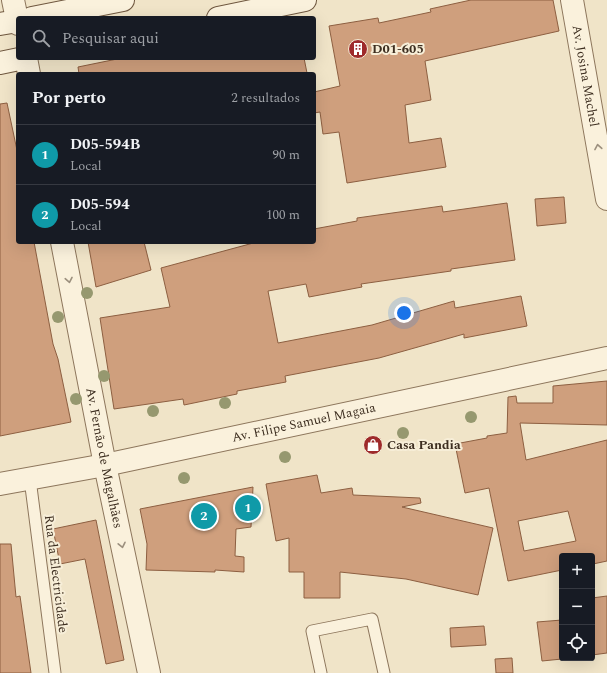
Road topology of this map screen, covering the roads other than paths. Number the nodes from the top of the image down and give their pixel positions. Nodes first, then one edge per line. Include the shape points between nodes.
1 (13, 0) edge
2 (122, 0) edge
3 (305, 0) edge
4 (572, 0) edge
5 (16, 16) edge
6 (46, 16) edge
7 (228, 16) edge
8 (16, 60) edge
9 (26, 60) edge
10 (0, 63) edge
11 (28, 72) edge
12 (607, 199) edge
13 (62, 244) edge
14 (607, 358) edge
15 (105, 465) junction
16 (30, 479) junction
17 (0, 484) edge
18 (55, 673) edge
19 (149, 673) edge
20 (321, 673) edge
21 (384, 673) edge

1 - 5 street
2 - 6 street
3 - 7 street
12 -> 4 street, Av. Josina Machel
8 - 10 street
9 - 11 street
13 -> 15 street, Av. Fernão de Magalhães
14 - 15 street, Av. Filipe Samuel Magaia
15 - 16 street, Av. Filipe Samuel Magaia
15 -> 19 street, Av. Fernão de Magalhães
16 - 17 street, Av. Filipe Samuel Magaia
16 - 18 lane, Rua da Electricidade
20 - 21 lane via 312,631 372,618

